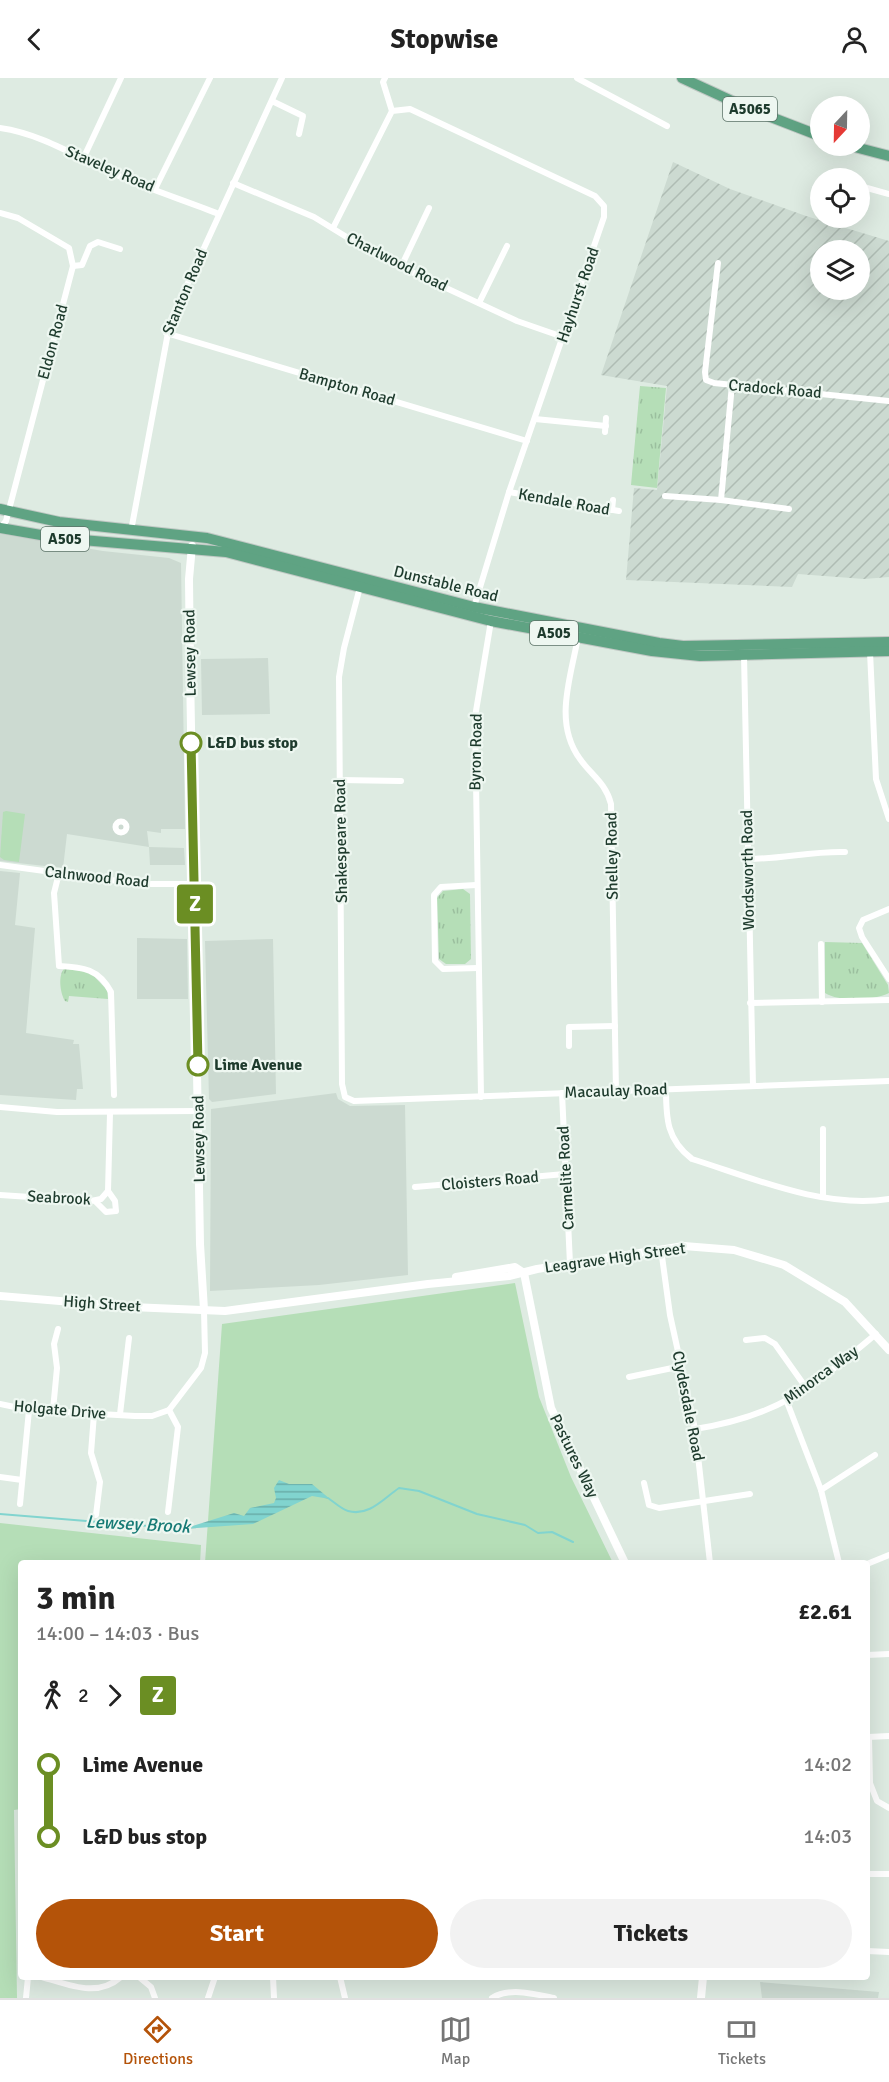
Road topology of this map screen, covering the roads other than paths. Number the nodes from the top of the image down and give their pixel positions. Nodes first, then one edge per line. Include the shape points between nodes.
1 (122, 78) edge
2 (210, 78) edge
3 (282, 78) edge
4 (385, 78) edge
5 (577, 78) edge
6 (682, 78) edge
7 (272, 101) junction
8 (393, 111) junction
9 (667, 126) dead end
10 (0, 128) edge
11 (810, 132) edge
12 (299, 134) dead end
13 (870, 151) edge
14 (889, 156) edge
15 (83, 159) junction
16 (233, 183) junction
17 (155, 189) junction
18 (870, 189) edge
19 (889, 194) edge
20 (429, 208) dead end
21 (0, 213) edge
22 (219, 214) junction
23 (333, 228) junction
24 (507, 246) dead end
25 (120, 249) dead end
26 (718, 263) dead end
27 (73, 266) junction
28 (401, 267) junction
29 (479, 303) junction
30 (166, 333) junction
31 (563, 337) junction
32 (732, 385) junction
33 (889, 401) edge
34 (606, 417) dead end
35 (535, 419) junction
36 (527, 441) junction
37 (509, 492) junction
38 (665, 496) dead end
39 (613, 500) dead end
40 (721, 501) junction
41 (789, 508) dead end
42 (4, 510) edge
43 (0, 527) edge
44 (131, 531) junction
45 (192, 536) junction
46 (191, 548) junction
47 (360, 587) junction
48 (474, 607) junction
49 (491, 621) junction
50 (579, 637) junction
51 (889, 642) edge
52 (889, 651) edge
53 (870, 652) junction
54 (744, 655) junction
55 (340, 780) junction
56 (401, 781) dead end
57 (889, 819) edge
58 (844, 852) dead end
59 (748, 859) junction
60 (0, 865) edge
61 (59, 873) junction
62 (195, 884) junction
63 (476, 885) junction
64 (889, 909) edge
65 (821, 944) dead end
66 (478, 968) junction
67 (889, 979) edge
68 (889, 1000) edge
69 (822, 1002) junction
70 (750, 1003) junction
71 (615, 1026) junction
72 (569, 1046) dead end
73 (889, 1081) edge
74 (753, 1086) junction
75 (666, 1089) junction
76 (616, 1090) junction
77 (562, 1093) junction
78 (114, 1095) dead end
79 (345, 1097) joint
80 (481, 1097) junction
81 (0, 1107) edge
82 (198, 1111) junction
83 (110, 1113) junction
84 (823, 1129) dead end
85 (565, 1174) junction
86 (415, 1187) dead end
87 (108, 1191) junction
88 (0, 1195) edge
89 (824, 1196) junction
90 (889, 1199) edge
91 (96, 1201) junction
92 (661, 1249) junction
93 (570, 1264) junction
94 (524, 1273) junction
95 (0, 1296) edge
96 (204, 1310) junction
97 (58, 1329) dead end
98 (876, 1334) junction
99 (129, 1338) dead end
100 (746, 1340) dead end
101 (889, 1350) edge
102 (682, 1366) junction
103 (628, 1377) dead end
104 (807, 1389) junction
105 (787, 1402) junction
106 (0, 1404) edge
107 (29, 1410) junction
108 (54, 1410) junction
109 (169, 1410) junction
110 (94, 1414) junction
111 (120, 1414) junction
112 (695, 1429) junction
113 (875, 1455) dead end
114 (0, 1477) edge
115 (22, 1480) junction
116 (644, 1483) dead end
117 (821, 1490) junction
118 (750, 1494) dead end
119 (704, 1500) junction
120 (20, 1504) dead end
121 (168, 1512) dead end
122 (96, 1515) dead end
123 (889, 1555) edge
124 (624, 1560) edge
125 (710, 1560) edge
126 (838, 1560) edge
127 (870, 1563) edge
128 (889, 1654) edge
129 (870, 1655) edge
130 (889, 1736) edge
131 (870, 1737) edge
132 (870, 1783) edge
133 (889, 1808) edge
134 (870, 1874) edge
135 (889, 1874) edge
136 (870, 1951) edge
137 (889, 1952) edge
138 (28, 1980) edge
139 (51, 1980) edge
140 (118, 1980) edge
141 (142, 1980) edge
142 (214, 1980) edge
143 (273, 1980) edge
144 (341, 1980) edge
145 (703, 1980) edge
146 (159, 1982) dead end
147 (151, 1988) junction
148 (92, 1994) edge
149 (26, 1998) edge
150 (155, 1998) edge
151 (208, 1998) edge
152 (274, 1998) edge
153 (345, 1998) edge
154 (492, 1998) edge
155 (554, 1998) edge
156 (701, 1998) edge

1 - 15 street
2 - 17 street
3 - 7 street, Stanton Road
4 - 8 street
5 - 9 street
6 - 11 main road, A5065
7 - 12 street via 303,116
7 - 16 street, Stanton Road
8 - 23 street
8 - 31 street, Hayhurst Road via 410,109 595,196 604,206 604,217
10 - 15 street, Staveley Road via 32,135
13 - 14 main road
15 - 17 street, Staveley Road
16 - 22 street, Stanton Road
16 - 23 street, Charlwood Road
17 - 22 street, Staveley Road
18 - 19 street
20 - 28 street
21 - 27 street via 18,218 69,248
22 - 30 street, Stanton Road
23 - 28 street, Charlwood Road
24 - 29 street
25 - 27 street via 98,242 90,246 82,265
26 - 32 street, Cradock Road via 705,372 706,380
27 - 42 street, Eldon Road
28 - 29 street, Charlwood Road
29 - 31 street, Charlwood Road
30 - 36 street, Bampton Road
30 - 44 street, Stanton Road
31 - 35 street, Hayhurst Road
32 - 33 street, Cradock Road
32 - 40 street
34 - 35 street via 605,429
35 - 36 street, Hayhurst Road
36 - 37 street, Hayhurst Road
37 - 39 street, Kendale Road via 615,511
37 - 48 street, Hayhurst Road
38 - 40 street
40 - 41 street
42 - 43 street, Eldon Road via 6,521
42 - 44 main road, Dunstable Road / A505
43 - 46 main road, Dunstable Road / A505 via 58,538
44 - 45 main road, Dunstable Road / A505
45 - 46 street, Lewsey Road
45 - 48 main road, Dunstable Road / A505
46 - 47 main road, Dunstable Road / A505 via 226,552
46 - 62 street, Lewsey Road
47 - 49 main road, Dunstable Road / A505
47 - 55 street, Shakespeare Road via 339,677
48 - 51 main road, Dunstable Road / A505 via 683,646
49 - 50 main road, Dunstable Road / A505
49 - 63 street, Byron Road via 475,717
50 - 54 main road, Dunstable Road / A505 via 677,655
50 - 71 street, Shelley Road via 564,717 568,738 608,792 611,804
52 - 53 main road, Dunstable Road / A505
53 - 54 main road, Dunstable Road / A505
53 - 57 street via 876,779
54 - 59 street, Wordsworth Road
55 - 56 street
55 - 79 street, Shakespeare Road
58 - 59 street via 814,851 783,859
59 - 70 street, Wordsworth Road
60 - 61 street, Calnwood Road
61 - 62 street, Calnwood Road via 140,884
61 - 78 street via 54,893 59,966 88,968 105,981 111,992
62 - 82 street, Lewsey Road
63 - 66 street, Byron Road
63 - 66 street via 441,887 434,895 435,961 443,969
64 - 67 street via 863,920 859,928
65 - 69 street
66 - 80 street, Byron Road
68 - 69 street
69 - 70 street
70 - 74 street, Wordsworth Road
71 - 72 street via 569,1027
71 - 76 street, Shelley Road
73 - 74 street, Macaulay Road
74 - 75 street, Macaulay Road
75 - 76 street, Macaulay Road
75 - 89 street via 670,1136 692,1159 802,1193
76 - 77 street, Macaulay Road
77 - 80 street, Macaulay Road
77 - 85 street, Carmelite Road
79 - 80 street, Macaulay Road via 354,1101
81 - 83 street
82 - 83 street
82 - 96 street, Lewsey Road
83 - 87 street, Seabrook
84 - 89 street
85 - 86 street, Cloisters Road
85 - 93 street, Carmelite Road
87 - 91 street, Seabrook
87 - 91 street via 116,1211 106,1212
88 - 91 street, Seabrook
89 - 90 street
92 - 93 street, Leagrave High Street
92 - 98 street, Leagrave High Street via 684,1246 734,1250 784,1265 845,1302
92 - 102 street, Clydesdale Road
93 - 94 street, Leagrave High Street
94 - 96 street, Leagrave High Street via 326,1300
94 - 124 street, Pastures Way via 551,1408
95 - 96 street, High Street
96 - 109 street via 205,1353 201,1368
97 - 108 street via 54,1344
98 - 101 street, Leagrave High Street
98 - 104 street, Minorca Way
99 - 111 street, Holgate Drive
100 - 104 street via 765,1338 775,1344
102 - 103 street
102 - 112 street, Clydesdale Road
104 - 105 street, Minorca Way
105 - 112 street, Minorca Way via 733,1423
105 - 117 street
106 - 107 street, Holgate Drive
107 - 108 street, Holgate Drive
107 - 115 street
108 - 110 street, Holgate Drive
109 - 111 street, Holgate Drive via 152,1416
109 - 121 street via 178,1427
110 - 111 street, Holgate Drive
110 - 122 street via 92,1453 100,1482
112 - 119 street, Clydesdale Road
113 - 117 street
114 - 115 street
115 - 120 street
116 - 119 street via 649,1505 659,1508
117 - 126 street
118 - 119 street
119 - 125 street, Clydesdale Road
123 - 127 street
128 - 129 street
130 - 131 street
132 - 133 street via 877,1801
134 - 135 street
136 - 137 street
138 - 149 street
139 - 148 street
140 - 148 street
141 - 147 street
142 - 151 street
143 - 152 street
144 - 153 street
145 - 156 street
146 - 147 street
147 - 150 street
154 - 155 street via 519,1992

